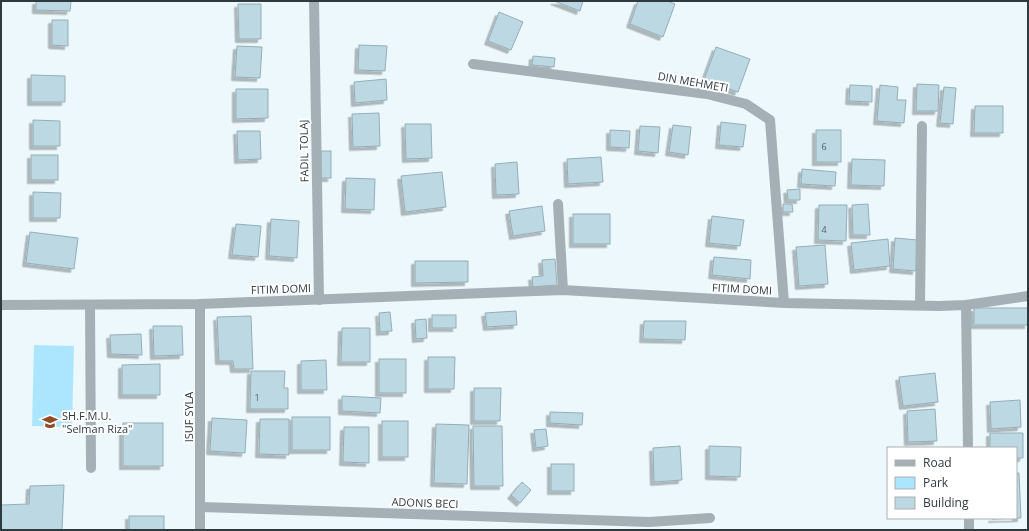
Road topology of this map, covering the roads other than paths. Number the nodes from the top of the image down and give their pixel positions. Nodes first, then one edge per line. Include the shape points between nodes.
1 (314, 1) edge
2 (473, 64) dead end
3 (922, 126) dead end
4 (558, 204) dead end
5 (562, 290) junction
6 (1028, 296) edge
7 (319, 300) junction
8 (784, 303) junction
9 (200, 304) junction
10 (1, 305) edge
11 (90, 305) junction
12 (920, 305) junction
13 (966, 305) junction
14 (968, 447) edge
15 (91, 468) dead end
16 (201, 507) junction
17 (710, 518) dead end
18 (969, 519) edge
19 (200, 530) edge
20 (969, 530) edge

1 - 7 street, FADIL TOLAJ
2 - 8 street, DIN MEHMETI via 707,94 746,104 770,120
3 - 12 street
4 - 5 street
5 - 7 street, FITIM DOMI
5 - 8 street, FITIM DOMI
6 - 13 street, FITIM DOMI
7 - 9 street, FITIM DOMI
8 - 12 street, FITIM DOMI
9 - 11 street, FITIM DOMI
9 - 16 street, ISUF SYLA
10 - 11 street, FITIM DOMI
11 - 15 street
12 - 13 street, FITIM DOMI
13 - 14 street
16 - 17 street, ADONIS BECI via 649,522
16 - 19 street, ISUF SYLA
18 - 20 street

